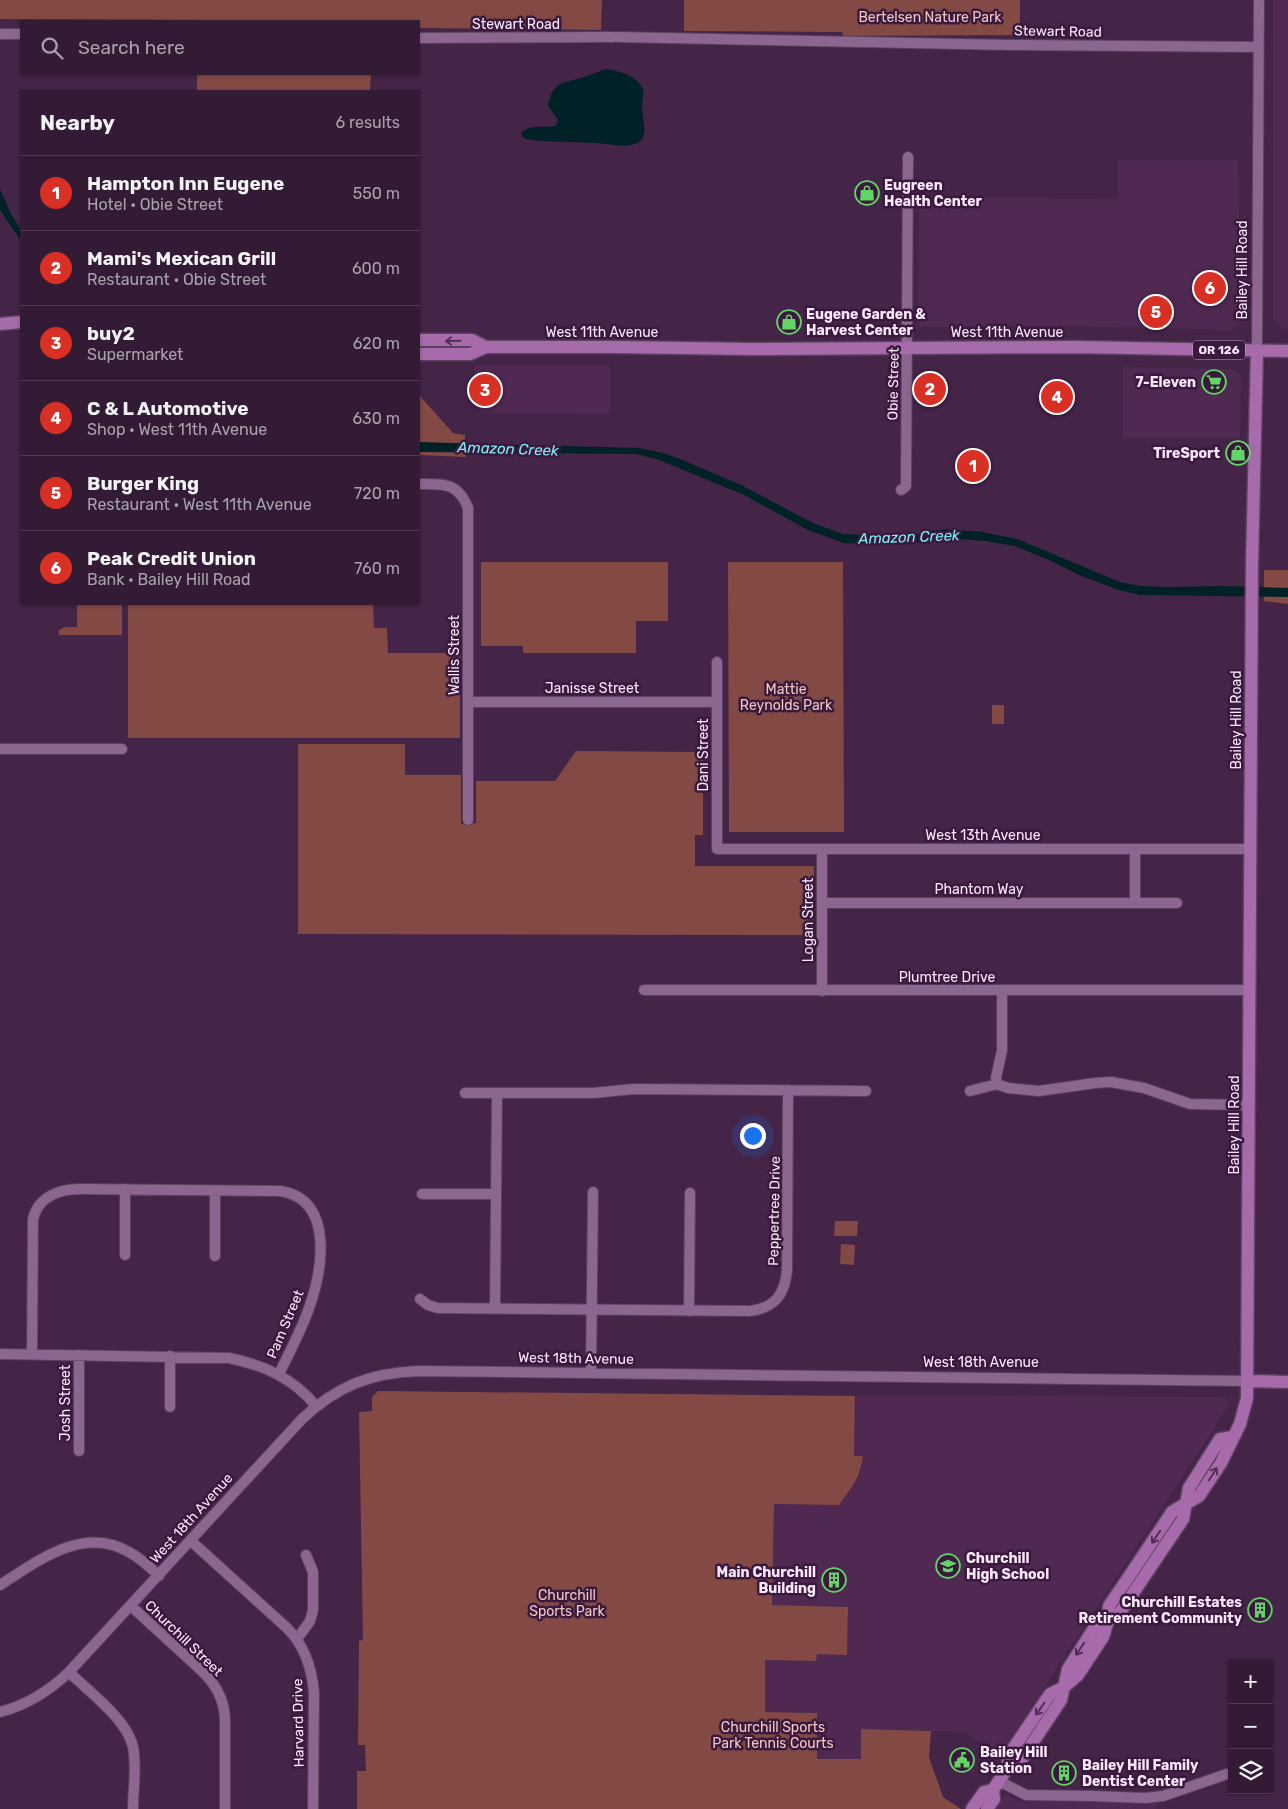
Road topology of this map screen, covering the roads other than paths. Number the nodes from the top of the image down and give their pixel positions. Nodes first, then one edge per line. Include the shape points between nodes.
1 (1259, 0) edge
2 (0, 34) edge
3 (20, 34) edge
4 (420, 38) edge
5 (1258, 47) junction
6 (908, 157) dead end
7 (20, 322) edge
8 (0, 324) edge
9 (420, 340) edge
10 (486, 347) junction
11 (907, 347) junction
12 (1257, 350) junction
13 (1288, 351) edge
14 (420, 354) edge
15 (420, 484) edge
16 (901, 490) dead end
17 (716, 662) dead end
18 (468, 702) junction
19 (717, 702) junction
20 (0, 749) edge
21 (122, 749) dead end
22 (468, 820) dead end
23 (717, 849) joint
24 (822, 849) junction
25 (1136, 849) junction
26 (1250, 849) junction
27 (822, 903) junction
28 (1135, 903) junction
29 (1177, 903) dead end
30 (644, 990) dead end
31 (1250, 990) junction
32 (822, 991) junction
33 (1002, 991) junction
34 (997, 1084) junction
35 (788, 1090) junction
36 (866, 1091) dead end
37 (970, 1091) dead end
38 (465, 1093) dead end
39 (497, 1093) junction
40 (1249, 1105) junction
41 (125, 1189) junction
42 (215, 1190) junction
43 (593, 1192) dead end
44 (690, 1193) dead end
45 (422, 1194) dead end
46 (496, 1194) junction
47 (125, 1255) dead end
48 (215, 1256) dead end
49 (420, 1298) dead end
50 (495, 1309) junction
51 (592, 1310) junction
52 (689, 1310) junction
53 (0, 1354) edge
54 (32, 1354) junction
55 (79, 1355) junction
56 (170, 1356) junction
57 (591, 1373) junction
58 (278, 1374) junction
59 (1248, 1381) junction
60 (1288, 1382) edge
61 (316, 1406) junction
62 (170, 1407) dead end
63 (79, 1451) dead end
64 (191, 1541) junction
65 (306, 1554) dead end
66 (159, 1576) junction
67 (1, 1583) edge
68 (131, 1606) junction
69 (297, 1639) junction
70 (69, 1672) junction
71 (0, 1712) edge
72 (1227, 1774) dead end
73 (996, 1785) junction
74 (133, 1809) edge
75 (225, 1809) edge
76 (313, 1809) edge
77 (972, 1809) edge
78 (987, 1809) edge

1 - 5 street, Bailey Hill Road
2 - 3 street
4 - 5 street, Stewart Road via 616,37
5 - 12 street, Bailey Hill Road
6 - 11 street, Obie Street
7 - 8 main road
10 -> 9 main road, West 11th Avenue / OR 126 via 472,340
10 - 11 main road, West 11th Avenue / OR 126 via 750,350
10 - 14 main road, West 11th Avenue / OR 126 via 470,354
11 - 12 main road, West 11th Avenue / OR 126
11 - 16 street, Obie Street via 906,486
12 - 13 main road, West 11th Avenue / OR 126
12 - 26 main road, Bailey Hill Road
15 - 18 street, Wallis Street via 448,486 460,492 468,508
17 - 19 street, Dani Street
18 - 19 street, Janisse Street
18 - 22 street, Wallis Street
19 - 23 street, Dani Street
20 - 21 street
23 - 24 street, West 13th Avenue
24 - 25 street, West 13th Avenue
24 - 27 street, Logan Street
25 - 26 street, West 13th Avenue
25 - 28 street
26 - 31 main road, Bailey Hill Road
27 - 28 street, Phantom Way
27 - 32 street, Logan Street
28 - 29 street, Phantom Way
30 - 32 street, Plumtree Drive
31 - 33 street, Plumtree Drive
31 - 40 main road, Bailey Hill Road
32 - 33 street, Plumtree Drive
33 - 34 street via 1002,1051
34 - 37 street
34 - 40 street via 1039,1091 1111,1082 1144,1088 1190,1104
35 - 36 street
35 - 39 street via 634,1089 601,1093
35 - 52 street, Peppertree Drive via 787,1270 782,1290 772,1304 759,1310
38 - 39 street
39 - 46 street
40 - 59 main road, Bailey Hill Road
41 - 42 street, Pam Street
41 - 47 street
41 - 54 street, Pam Street via 61,1191 46,1199 36,1210 33,1225
42 - 48 street
42 - 58 street, Pam Street via 294,1194 308,1203 318,1221 320,1252 315,1288 304,1321
43 - 51 street
44 - 52 street
45 - 46 street
46 - 50 street
49 - 50 street, Peppertree Drive via 438,1308
50 - 51 street, Peppertree Drive
51 - 52 street, Peppertree Drive
51 - 57 street
53 - 54 street, Josh Street
54 - 55 street, Josh Street
55 - 56 street, Josh Street
55 - 63 street, Josh Street
56 - 58 street, Josh Street via 229,1358
56 - 62 street
57 - 59 street, West 18th Avenue
57 - 61 street, West 18th Avenue via 397,1372 360,1381
58 - 61 street, Josh Street
59 - 60 main road, West 18th Avenue
59 - 73 main road, Bailey Hill Road via 1244,1413 1233,1437 1220,1439 1189,1488 1186,1505 1172,1512 1109,1606 1108,1620 1093,1630 1071,1663 1064,1687 1050,1694 1008,1756 1008,1767
61 - 64 street, West 18th Avenue
64 - 66 street, West 18th Avenue
64 - 69 street, Harvard Drive
65 - 69 street via 313,1572 313,1610 310,1621
66 - 67 street via 121,1548 85,1543 55,1551
66 - 68 street, West 18th Avenue
68 - 70 street, West 18th Avenue
68 - 75 street, Churchill Street via 202,1671 220,1695 225,1719
69 - 76 street, Harvard Drive via 308,1662 313,1684
70 - 71 street, West 18th Avenue via 36,1698
70 - 74 street via 128,1733 134,1752
72 - 73 street via 1163,1796 1145,1798 1026,1796
73 - 77 main road, Bailey Hill Road via 984,1792
73 - 78 main road, Bailey Hill Road via 994,1799

